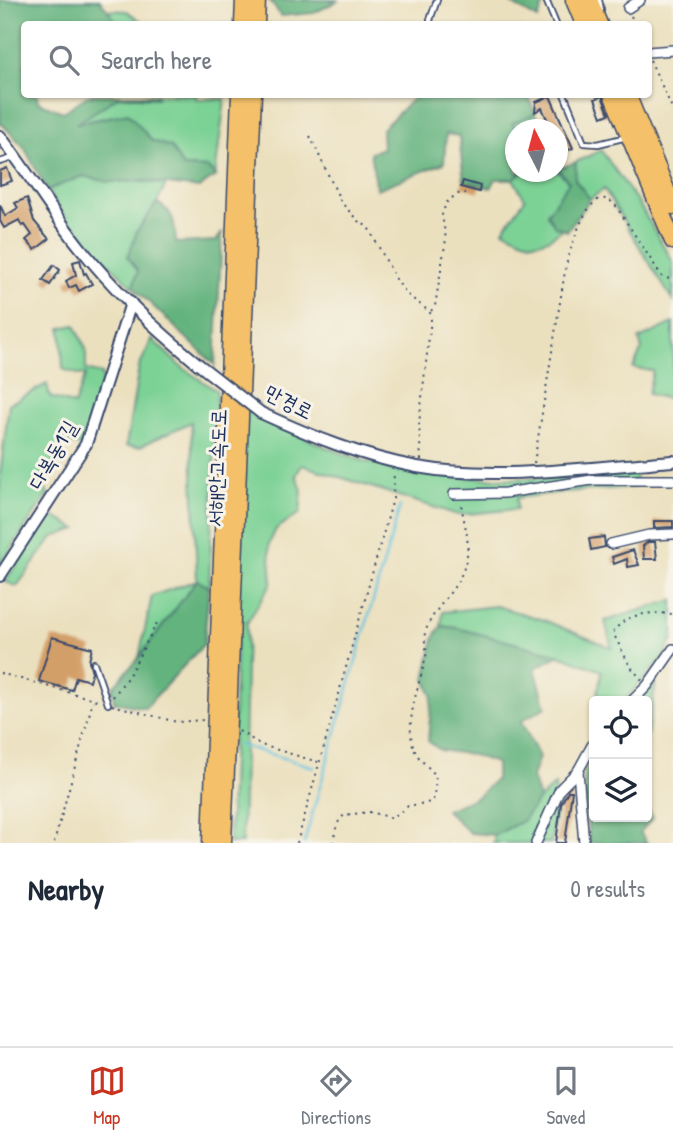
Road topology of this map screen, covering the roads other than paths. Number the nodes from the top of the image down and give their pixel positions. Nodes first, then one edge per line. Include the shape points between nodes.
1 (254, 0) edge
2 (437, 0) edge
3 (546, 0) edge
4 (574, 0) edge
5 (589, 0) edge
6 (599, 0) edge
7 (640, 0) edge
8 (628, 8) dead end
9 (244, 21) edge
10 (256, 21) edge
11 (430, 21) edge
12 (554, 21) edge
13 (583, 21) edge
14 (600, 21) edge
15 (602, 21) edge
16 (673, 50) edge
17 (652, 54) edge
18 (240, 98) edge
19 (253, 98) edge
20 (566, 98) edge
21 (614, 98) edge
22 (629, 98) edge
23 (0, 136) edge
24 (629, 136) junction
25 (16, 157) junction
26 (0, 162) edge
27 (673, 206) edge
28 (673, 241) edge
29 (131, 303) junction
30 (673, 461) edge
31 (673, 480) edge
32 (458, 494) road end
33 (673, 534) edge
34 (611, 544) dead end
35 (0, 576) edge
36 (673, 649) edge
37 (94, 663) dead end
38 (637, 696) edge
39 (108, 704) road end
40 (589, 752) edge
41 (579, 771) junction
42 (211, 843) edge
43 (223, 843) edge
44 (536, 843) edge
45 (584, 843) edge

1 - 9 highway
1 - 10 highway
2 - 11 lane
3 - 12 lane
4 - 13 highway
5 - 14 highway
6 - 15 lane
7 - 8 street
16 - 17 street
18 - 42 highway, 서해안고속도로
19 - 43 highway, 서해안고속도로
20 - 24 lane via 584,143
21 - 24 highway
22 - 27 highway
23 - 25 street, 만경로
24 - 28 highway
25 - 26 lane
25 - 29 street, 만경로 via 79,246
29 - 30 street, 만경로, bridge via 170,341 261,413 317,438 394,463 485,472
29 - 35 street, 다복동1길 via 86,444
31 - 32 street via 592,480 505,493
33 - 34 street
36 - 38 street
37 - 39 lane
40 - 41 street
41 - 44 street via 560,789
41 - 45 street

